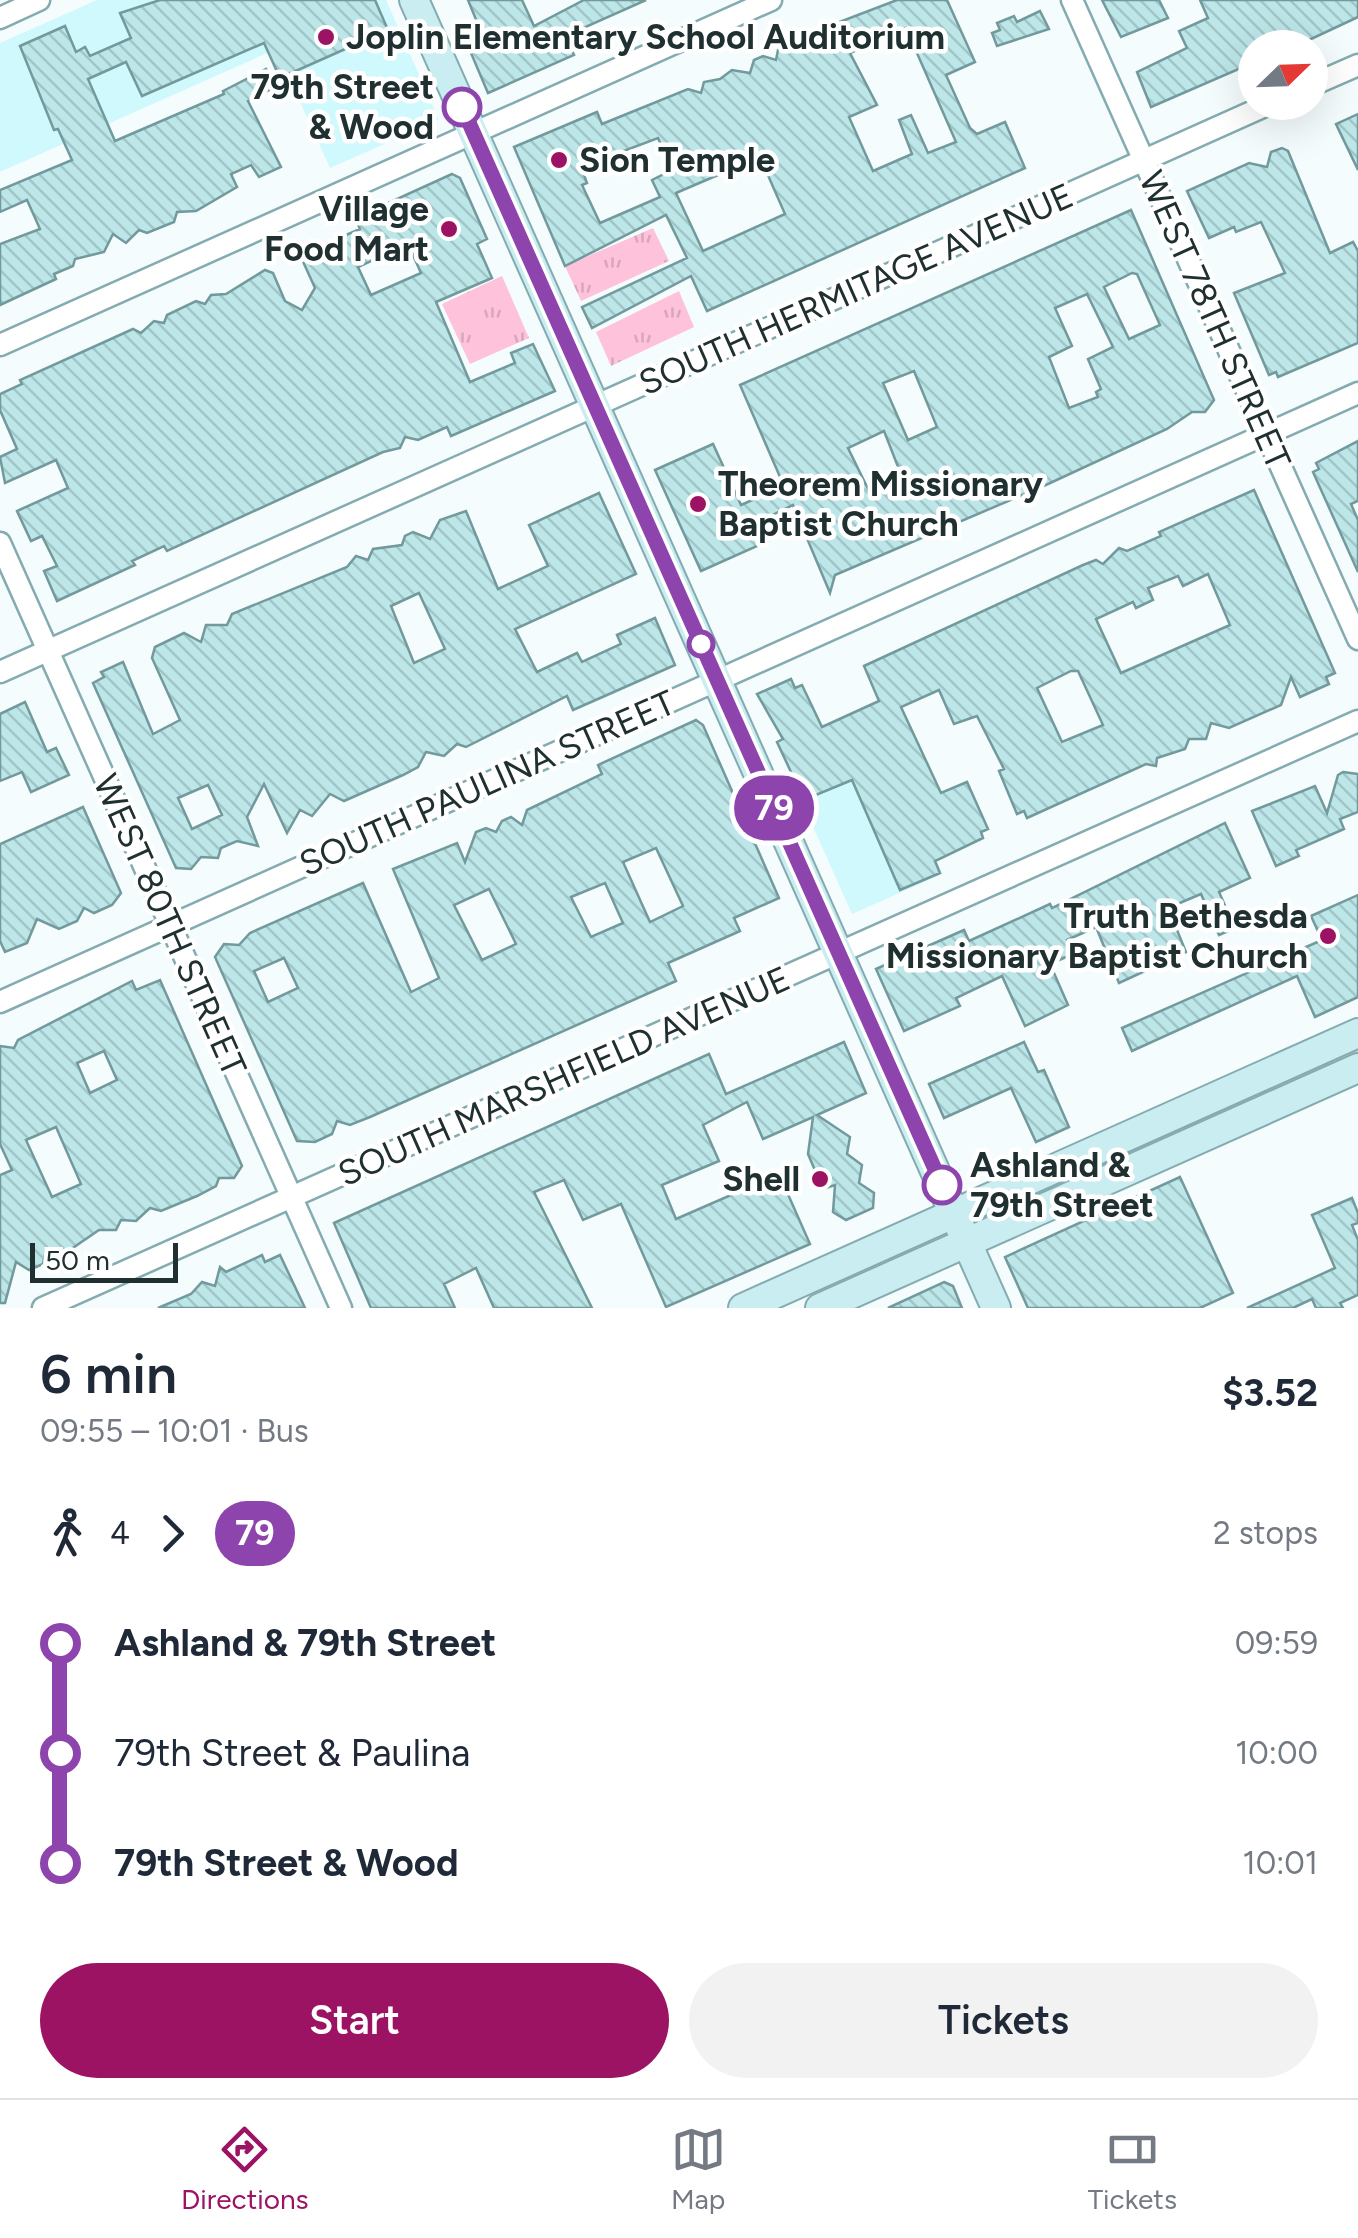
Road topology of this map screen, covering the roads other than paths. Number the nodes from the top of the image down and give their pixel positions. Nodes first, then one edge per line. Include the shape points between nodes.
1 (39, 0) edge
2 (414, 0) edge
3 (771, 0) edge
4 (1072, 0) edge
5 (0, 18) edge
6 (1358, 65) edge
7 (1328, 78) edge
8 (1238, 118) edge
9 (474, 134) junction
10 (1144, 160) junction
11 (0, 345) edge
12 (1358, 393) edge
13 (595, 406) junction
14 (1266, 434) junction
15 (0, 542) edge
16 (1358, 640) edge
17 (48, 650) junction
18 (0, 672) edge
19 (717, 680) junction
20 (1358, 721) edge
21 (171, 926) junction
22 (838, 954) junction
23 (0, 1002) edge
24 (1358, 1033) edge
25 (1358, 1068) edge
26 (292, 1198) junction
27 (954, 1213) junction
28 (967, 1242) junction
29 (43, 1308) edge
30 (341, 1308) edge
31 (743, 1308) edge
32 (820, 1308) edge
33 (996, 1308) edge

1 - 5 street
2 - 9 main road
3 - 9 street
4 - 10 street, WEST 78TH STREET
6 - 7 street
8 - 10 street, SOUTH HERMITAGE AVENUE
9 - 11 street
9 - 13 main road
10 - 13 street, SOUTH HERMITAGE AVENUE
10 - 14 street, WEST 78TH STREET
12 - 14 street, SOUTH PAULINA STREET
13 - 17 street, SOUTH HERMITAGE AVENUE
13 - 19 main road
14 - 16 street, WEST 78TH STREET
14 - 19 street, SOUTH PAULINA STREET
15 - 17 street, WEST 80TH STREET
17 - 18 street, SOUTH HERMITAGE AVENUE
17 - 21 street, WEST 80TH STREET
19 - 21 street, SOUTH PAULINA STREET
19 - 22 main road
20 - 22 street, SOUTH MARSHFIELD AVENUE
21 - 23 street, SOUTH PAULINA STREET
21 - 26 street, WEST 80TH STREET
22 - 26 street, SOUTH MARSHFIELD AVENUE
22 - 27 main road
24 - 27 main road
25 - 28 main road
26 - 29 street, SOUTH MARSHFIELD AVENUE
26 - 30 street, WEST 80TH STREET
27 - 28 main road
27 - 31 main road
28 - 32 main road
28 - 33 main road

